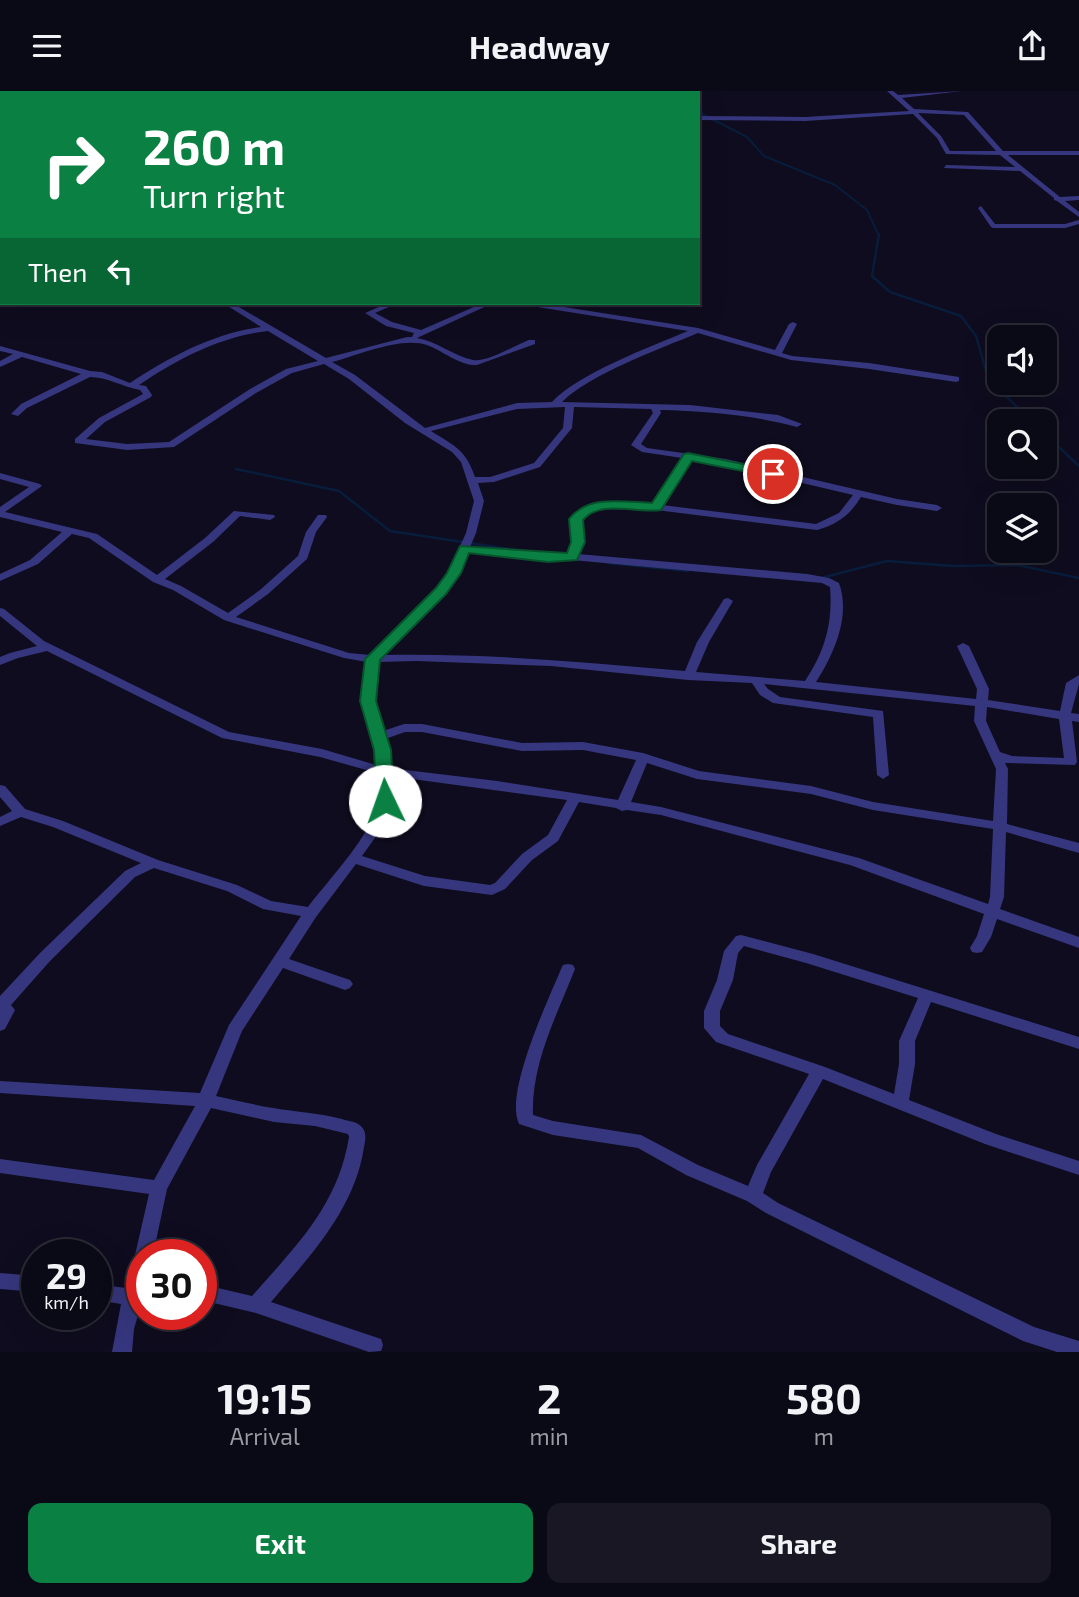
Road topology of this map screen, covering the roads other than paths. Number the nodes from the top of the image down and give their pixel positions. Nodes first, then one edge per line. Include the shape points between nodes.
1 (366, 91) edge
2 (386, 91) edge
3 (890, 91) edge
4 (959, 91) edge
5 (896, 97) junction
6 (914, 111) junction
7 (700, 118) edge
8 (1002, 152) junction
9 (1079, 153) edge
10 (946, 167) dead end
11 (1022, 169) junction
12 (1079, 198) edge
13 (1056, 199) junction
14 (981, 208) dead end
15 (1079, 215) edge
16 (1079, 222) edge
17 (230, 305) edge
18 (389, 305) edge
19 (485, 305) edge
20 (538, 305) edge
21 (793, 324) dead end
22 (269, 328) junction
23 (698, 330) junction
24 (422, 333) junction
25 (411, 338) junction
26 (532, 342) dead end
27 (0, 348) edge
28 (21, 354) junction
29 (777, 354) junction
30 (324, 360) junction
31 (0, 363) edge
32 (90, 374) junction
33 (956, 379) dead end
34 (131, 386) junction
35 (556, 403) junction
36 (570, 404) junction
37 (655, 408) junction
38 (15, 414) dead end
39 (797, 424) dead end
40 (426, 430) junction
41 (688, 456) junction
42 (0, 476) edge
43 (474, 481) junction
44 (859, 492) junction
45 (656, 507) junction
46 (937, 509) dead end
47 (0, 512) edge
48 (270, 517) dead end
49 (322, 517) dead end
50 (70, 530) junction
51 (464, 549) junction
52 (572, 557) junction
53 (0, 578) edge
54 (157, 580) junction
55 (728, 601) dead end
56 (3, 618) edge
57 (228, 618) junction
58 (963, 646) dead end
59 (48, 647) junction
60 (373, 659) junction
61 (0, 662) edge
62 (688, 675) junction
63 (1079, 679) edge
64 (756, 681) junction
65 (809, 684) junction
66 (982, 703) junction
67 (1065, 714) junction
68 (1079, 718) edge
69 (379, 737) junction
70 (997, 755) junction
71 (643, 757) junction
72 (1075, 762) edge
73 (384, 771) junction
74 (883, 775) dead end
75 (0, 789) edge
76 (575, 798) junction
77 (622, 807) junction
78 (20, 812) junction
79 (0, 822) edge
80 (999, 826) junction
81 (1079, 848) edge
82 (354, 858) junction
83 (153, 863) junction
84 (992, 912) junction
85 (311, 913) junction
86 (1079, 943) edge
87 (977, 948) dead end
88 (279, 961) junction
89 (568, 968) dead end
90 (345, 983) dead end
91 (927, 995) junction
92 (1, 1003) edge
93 (0, 1025) edge
94 (1079, 1043) edge
95 (819, 1071) junction
96 (0, 1087) edge
97 (206, 1100) junction
98 (900, 1103) junction
99 (0, 1166) edge
100 (1079, 1168) edge
101 (159, 1188) junction
102 (753, 1196) junction
103 (148, 1239) edge
104 (0, 1281) edge
105 (21, 1283) edge
106 (217, 1296) edge
107 (256, 1305) junction
108 (126, 1316) edge
109 (374, 1345) dead end
110 (1079, 1350) edge
111 (122, 1352) edge

1 - 2 street
3 - 5 street
4 - 5 street
5 - 6 street
6 - 7 street via 805,119
6 - 8 street via 966,113
6 - 8 street via 948,153
8 - 9 street
8 - 11 street
10 - 11 street
11 - 13 street
12 - 13 street
13 - 15 street
14 - 16 street via 993,226
17 - 22 street
18 - 24 street via 369,313 388,324
19 - 24 street
20 - 23 street
21 - 29 street
22 - 30 street
22 - 34 street via 202,346
23 - 29 street
23 - 35 street via 592,378
24 - 25 street
25 - 26 street via 481,365
25 - 30 street
27 - 28 street
28 - 31 street
28 - 32 street
29 - 33 street
30 - 34 street via 275,378 171,445 151,448 79,442 102,420 148,395 143,387
30 - 40 street
32 - 34 street
32 - 38 street
35 - 36 street
35 - 40 street via 517,406
36 - 37 street
36 - 43 street via 567,428 537,465
37 - 39 street via 778,418
37 - 41 street via 657,413 636,445
40 - 43 street via 465,461
41 - 44 street
41 - 45 street
42 - 47 street via 37,486
43 - 51 street via 477,517
44 - 45 street via 838,521 817,527
44 - 46 street
45 - 52 street via 600,505 583,511 576,519 578,542
47 - 50 street
48 - 54 street via 238,513
49 - 57 street via 311,532 303,557
50 - 53 street via 34,562
50 - 54 street via 93,535
51 - 52 street
51 - 60 street via 441,591
52 - 65 street via 807,577 835,585 836,631 827,658
54 - 57 street
55 - 62 street
56 - 59 street
57 - 60 street via 348,656
58 - 66 street via 983,689
59 - 61 street
59 - 73 street via 226,735 322,753
60 - 62 street via 551,663
60 - 69 street via 368,701
62 - 64 street
63 - 67 street via 1072,683
64 - 65 street
64 - 74 street via 777,699 878,714
65 - 66 street
66 - 67 street
66 - 70 street via 980,721
67 - 68 street
67 - 72 street
69 - 71 street via 404,728 422,728 522,747 583,746
69 - 73 street
70 - 72 street via 1010,761
70 - 80 street via 1002,769
71 - 77 street
71 - 80 street via 697,775 811,790 873,806
73 - 76 street
73 - 82 street via 381,815
75 - 78 street
76 - 77 street
76 - 82 street via 553,838 492,890 424,881
77 - 84 street via 661,811 831,855
78 - 79 street
78 - 83 street
80 - 81 street
80 - 84 street via 998,897
82 - 85 street
83 - 85 street via 232,888 268,905
83 - 92 street via 130,874
84 - 86 street
84 - 87 street
85 - 88 street
88 - 90 street
88 - 97 street via 235,1030
89 - 102 street via 523,1101 525,1119 641,1142
91 - 94 street
91 - 95 street via 741,940 731,951 712,1011 712,1028 722,1038
91 - 98 street via 907,1041
92 - 93 street via 7,1010
95 - 98 street
95 - 102 street
96 - 97 street
97 - 101 street
97 - 107 street via 315,1119 353,1129 358,1135 357,1148 322,1230
98 - 100 street
99 - 101 street
101 - 103 street
102 - 110 street via 1030,1335
104 - 105 street
106 - 107 street
107 - 109 street
108 - 111 street

